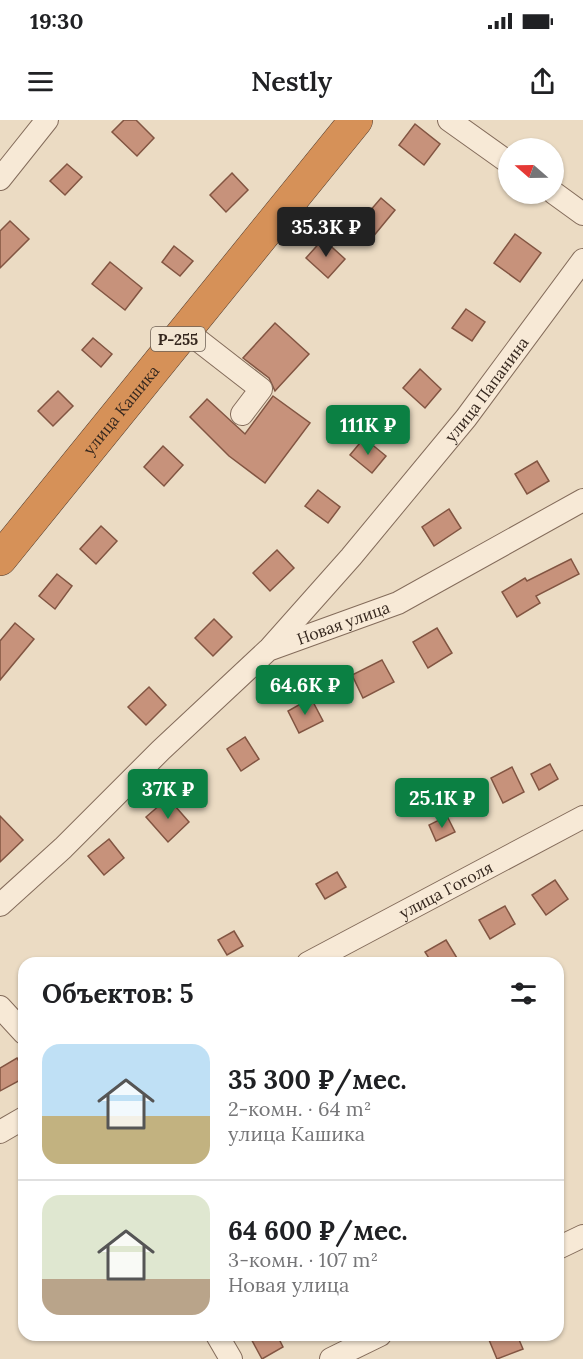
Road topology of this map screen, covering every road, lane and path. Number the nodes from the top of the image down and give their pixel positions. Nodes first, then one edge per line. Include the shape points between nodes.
1 (47, 120) edge
2 (356, 120) edge
3 (449, 120) edge
4 (498, 155) edge
5 (0, 179) edge
6 (564, 200) edge
7 (583, 214) edge
8 (583, 260) edge
9 (185, 330) junction
10 (242, 414) dead end
11 (583, 500) edge
12 (0, 559) edge
13 (268, 650) junction
14 (583, 817) edge
15 (0, 905) edge
16 (319, 957) edge
17 (0, 1007) edge
18 (18, 1026) edge
19 (18, 1122) edge
20 (0, 1132) edge
21 (583, 1236) edge
22 (564, 1245) edge
23 (220, 1341) edge
24 (368, 1341) edge
25 (231, 1359) edge
26 (331, 1359) edge

1 - 5 street
2 - 9 highway, улица Кашика / Р-255
3 - 4 street
6 - 7 street
8 - 13 street, улица Папанина via 466,418
9 - 10 street via 261,389
9 - 12 highway, улица Кашика / Р-255
11 - 13 street, Новая улица via 398,603
13 - 15 street, Новая улица
14 - 16 street, улица Гоголя
17 - 18 street
19 - 20 street
21 - 22 street
23 - 25 street
24 - 26 street

